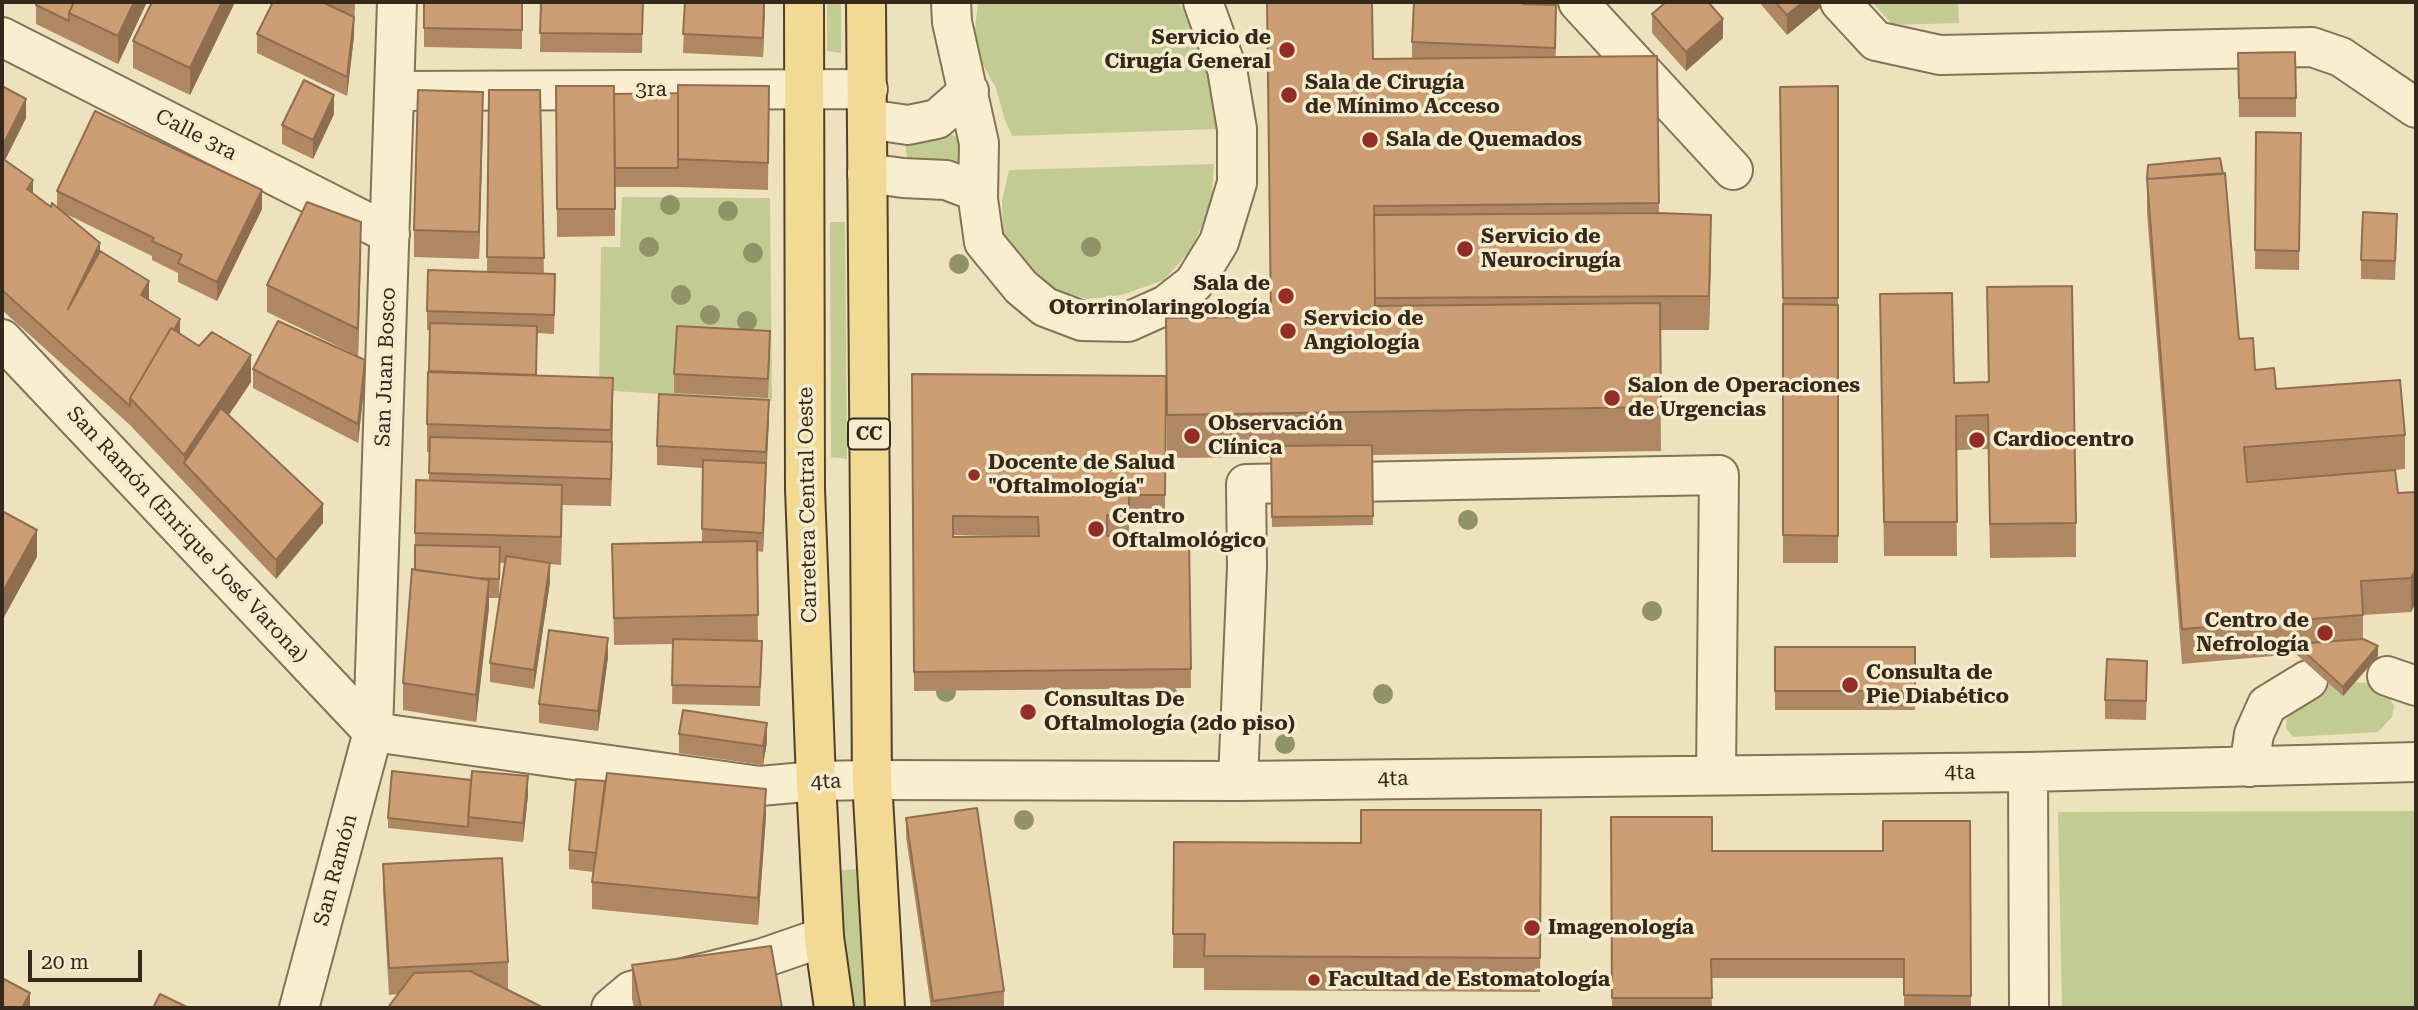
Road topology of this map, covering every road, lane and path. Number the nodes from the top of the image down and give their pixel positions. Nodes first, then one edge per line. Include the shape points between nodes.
1 (397, 2) edge
2 (804, 2) edge
3 (866, 2) edge
4 (951, 2) edge
5 (1203, 2) edge
6 (1578, 2) edge
7 (1840, 2) edge
8 (2, 37) edge
9 (803, 89) junction
10 (969, 90) junction
11 (393, 91) junction
12 (867, 104) junction
13 (2416, 108) edge
14 (1733, 170) dead end
15 (867, 173) junction
16 (978, 192) junction
17 (390, 234) junction
18 (2, 339) edge
19 (2308, 680) dead end
20 (373, 732) junction
21 (2416, 762) edge
22 (2249, 766) junction
23 (2028, 772) junction
24 (1716, 775) junction
25 (872, 780) junction
26 (816, 781) junction
27 (1238, 781) junction
28 (824, 937) junction
29 (299, 1008) edge
30 (611, 1008) edge
31 (834, 1008) edge
32 (885, 1008) edge
33 (2029, 1008) edge

1 - 11 street, San Juan Bosco
2 - 9 main road, Carretera Central Oeste
3 - 12 main road, CC
4 - 10 street
5 - 16 street via 1227,69 1237,130 1237,183 1219,242 1194,283 1166,305 1128,322 1082,321 1045,307 1021,287 984,242
6 - 14 street
7 - 13 street via 1876,41 1940,55 2312,47 2342,57
8 - 17 street, Calle 3ra
9 - 11 street, 3ra
9 - 12 street, 3ra
9 - 26 main road, Carretera Central Oeste via 805,489
10 - 12 street, 3ra via 937,119 908,125
10 - 16 street via 979,143
11 - 17 street, San Juan Bosco
12 - 15 main road, CC
15 - 16 street via 946,180
15 - 25 main road, CC
17 - 20 street, San Juan Bosco
18 - 20 street, San Ramón (Enrique José Varona)
19 - 22 street via 2267,705 2254,734
20 - 26 street, 4ta via 760,786
20 - 29 street, San Ramón
21 - 22 street, 4ta
22 - 23 street, 4ta
23 - 24 street, 4ta
23 - 33 street
24 - 27 street, 4ta
24 - 27 street via 1719,475 1246,484
25 - 26 street, 4ta
25 - 27 street, 4ta
25 - 32 main road, CC
26 - 28 main road, Carretera Central Oeste
28 - 30 street via 760,959 631,991
28 - 31 main road, Carretera Central Oeste

